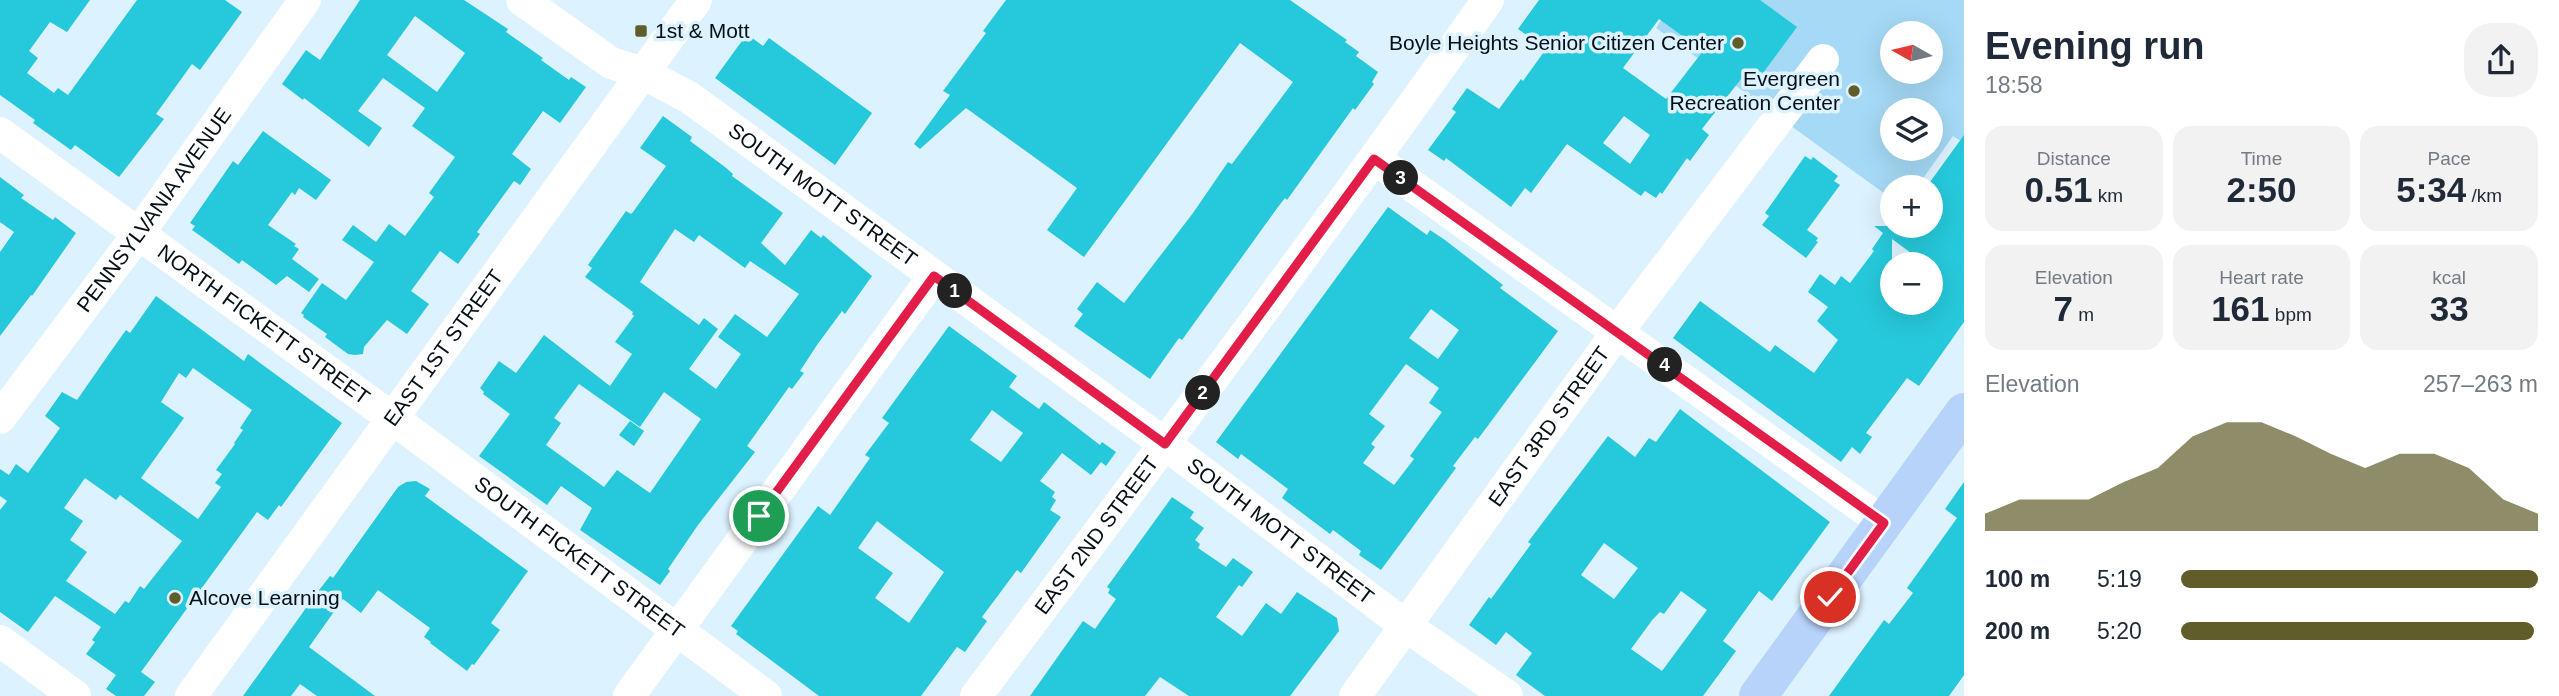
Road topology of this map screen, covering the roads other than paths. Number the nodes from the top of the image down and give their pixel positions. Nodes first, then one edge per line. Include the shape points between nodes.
1 (305, 0) edge
2 (522, 0) edge
3 (696, 0) edge
4 (1488, 0) edge
5 (1823, 60) dead end
6 (643, 73) junction
7 (0, 133) edge
8 (1374, 159) junction
9 (139, 233) junction
10 (934, 276) junction
11 (1618, 331) junction
12 (1964, 412) edge
13 (0, 418) edge
14 (392, 418) junction
15 (1165, 444) junction
16 (1884, 523) junction
17 (1406, 626) junction
18 (677, 630) junction
19 (0, 641) edge
20 (75, 696) edge
21 (191, 696) edge
22 (629, 696) edge
23 (766, 696) edge
24 (976, 696) edge
25 (1355, 696) edge
26 (1507, 696) edge
27 (1758, 696) edge

1 - 9 street, PENNSYLVANIA AVENUE
2 - 6 street, SOUTH MOTT STREET via 611,63
3 - 6 street, EAST 1ST STREET
4 - 8 street, EAST 2ND STREET
5 - 11 street, EAST 3RD STREET
6 - 10 street, SOUTH MOTT STREET via 690,98
6 - 14 street, EAST 1ST STREET
7 - 9 street, NORTH FICKETT STREET
8 - 11 street
8 - 15 street, EAST 2ND STREET
9 - 13 street, PENNSYLVANIA AVENUE
9 - 14 street, NORTH FICKETT STREET
10 - 15 street, SOUTH MOTT STREET
10 - 18 street
11 - 16 street
11 - 17 street, EAST 3RD STREET
12 - 16 main road
14 - 18 street, SOUTH FICKETT STREET
14 - 21 street, EAST 1ST STREET
15 - 17 street, SOUTH MOTT STREET
15 - 24 street, EAST 2ND STREET
16 - 27 main road
17 - 25 street, EAST 3RD STREET
17 - 26 street, SOUTH MOTT STREET
18 - 22 street
18 - 23 street, SOUTH FICKETT STREET
19 - 20 street

